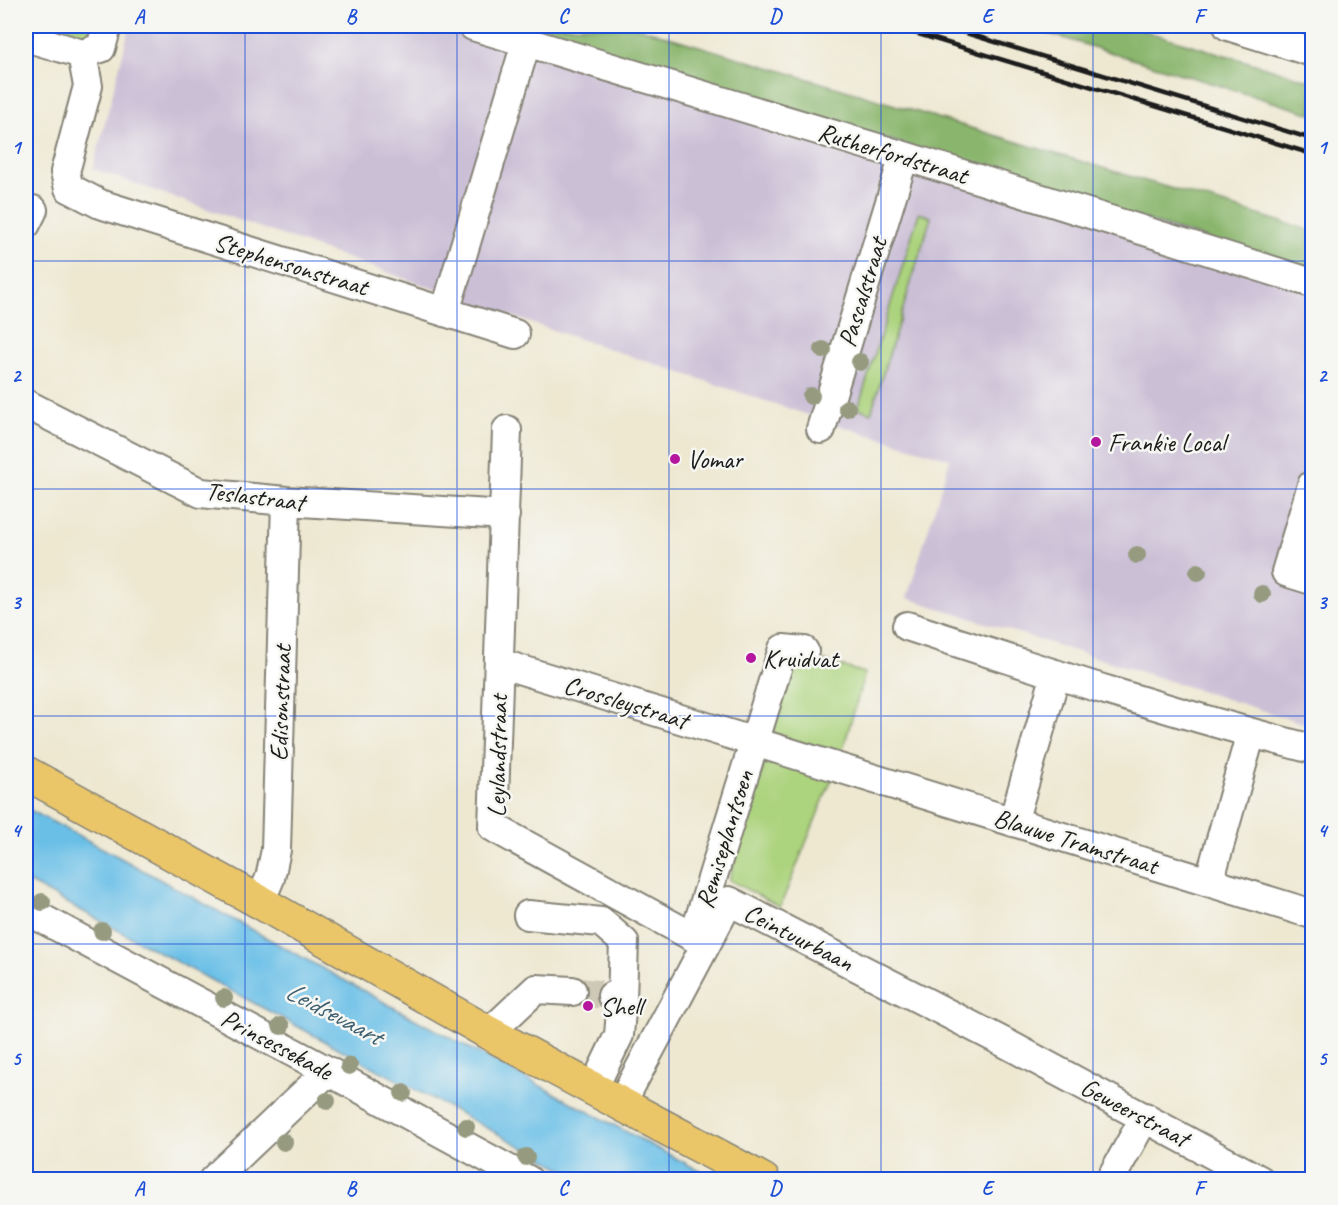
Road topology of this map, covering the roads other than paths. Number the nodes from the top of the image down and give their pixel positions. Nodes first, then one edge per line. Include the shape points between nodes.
1 (107, 26) edge
2 (473, 26) edge
3 (1228, 26) edge
4 (26, 37) edge
5 (526, 43) junction
6 (1312, 52) edge
7 (82, 54) junction
8 (904, 156) junction
9 (1312, 283) edge
10 (445, 312) junction
11 (515, 334) dead end
12 (26, 404) edge
13 (821, 429) dead end
14 (507, 430) dead end
15 (1312, 485) edge
16 (286, 501) junction
17 (505, 515) junction
18 (1299, 576) edge
19 (907, 626) dead end
20 (804, 651) dead end
21 (499, 663) junction
22 (1056, 674) junction
23 (1251, 733) junction
24 (754, 741) junction
25 (1312, 749) edge
26 (840, 768) joint
27 (26, 773) edge
28 (1013, 822) junction
29 (1209, 882) junction
30 (260, 902) junction
31 (26, 910) edge
32 (1312, 914) edge
33 (528, 915) dead end
34 (700, 940) junction
35 (572, 991) tunnel mouth
36 (489, 1033) junction
37 (1009, 1045) joint
38 (328, 1071) junction
39 (607, 1096) junction
40 (1145, 1117) junction
41 (213, 1179) edge
42 (528, 1179) edge
43 (763, 1179) edge
44 (1110, 1179) edge
45 (1260, 1179) edge

1 - 7 street via 101,48
2 - 5 street, Rutherfordstraat
3 - 6 street
4 - 7 street
5 - 8 street, Rutherfordstraat
5 - 10 street
7 - 10 street, Stephensonstraat via 88,86 65,172 69,188 100,204
8 - 9 street, Rutherfordstraat
8 - 13 street, Pascalstraat
10 - 11 street, Stephensonstraat
12 - 16 street, Teslastraat via 201,493
14 - 17 street, Leylandstraat
15 - 18 street
16 - 17 street, Teslastraat
16 - 30 street, Edisonstraat via 276,849
17 - 21 street, Leylandstraat
19 - 22 street
20 - 24 street, Remiseplantsoen via 783,650
21 - 24 street, Crossleystraat
21 - 34 street, Leylandstraat via 492,827
22 - 23 street
22 - 28 street
23 - 25 street
23 - 29 street
24 - 26 street, Remiseplantsoen
24 - 34 street, Remiseplantsoen
26 - 28 street, Blauwe Tramstraat
27 - 30 main road
28 - 29 street, Blauwe Tramstraat
29 - 32 street, Blauwe Tramstraat
30 - 36 main road
31 - 38 street, Prinsessekade
33 - 39 street via 601,922 624,942 617,997 619,1035
34 - 37 street, Ceintuurbaan via 729,901
34 - 39 street, Ceintuurbaan
35 - 36 street via 536,989
36 - 39 main road
37 - 40 street, Geweerstraat
38 - 41 street
38 - 42 street, Prinsessekade
39 - 43 main road
40 - 44 street
40 - 45 street, Geweerstraat

